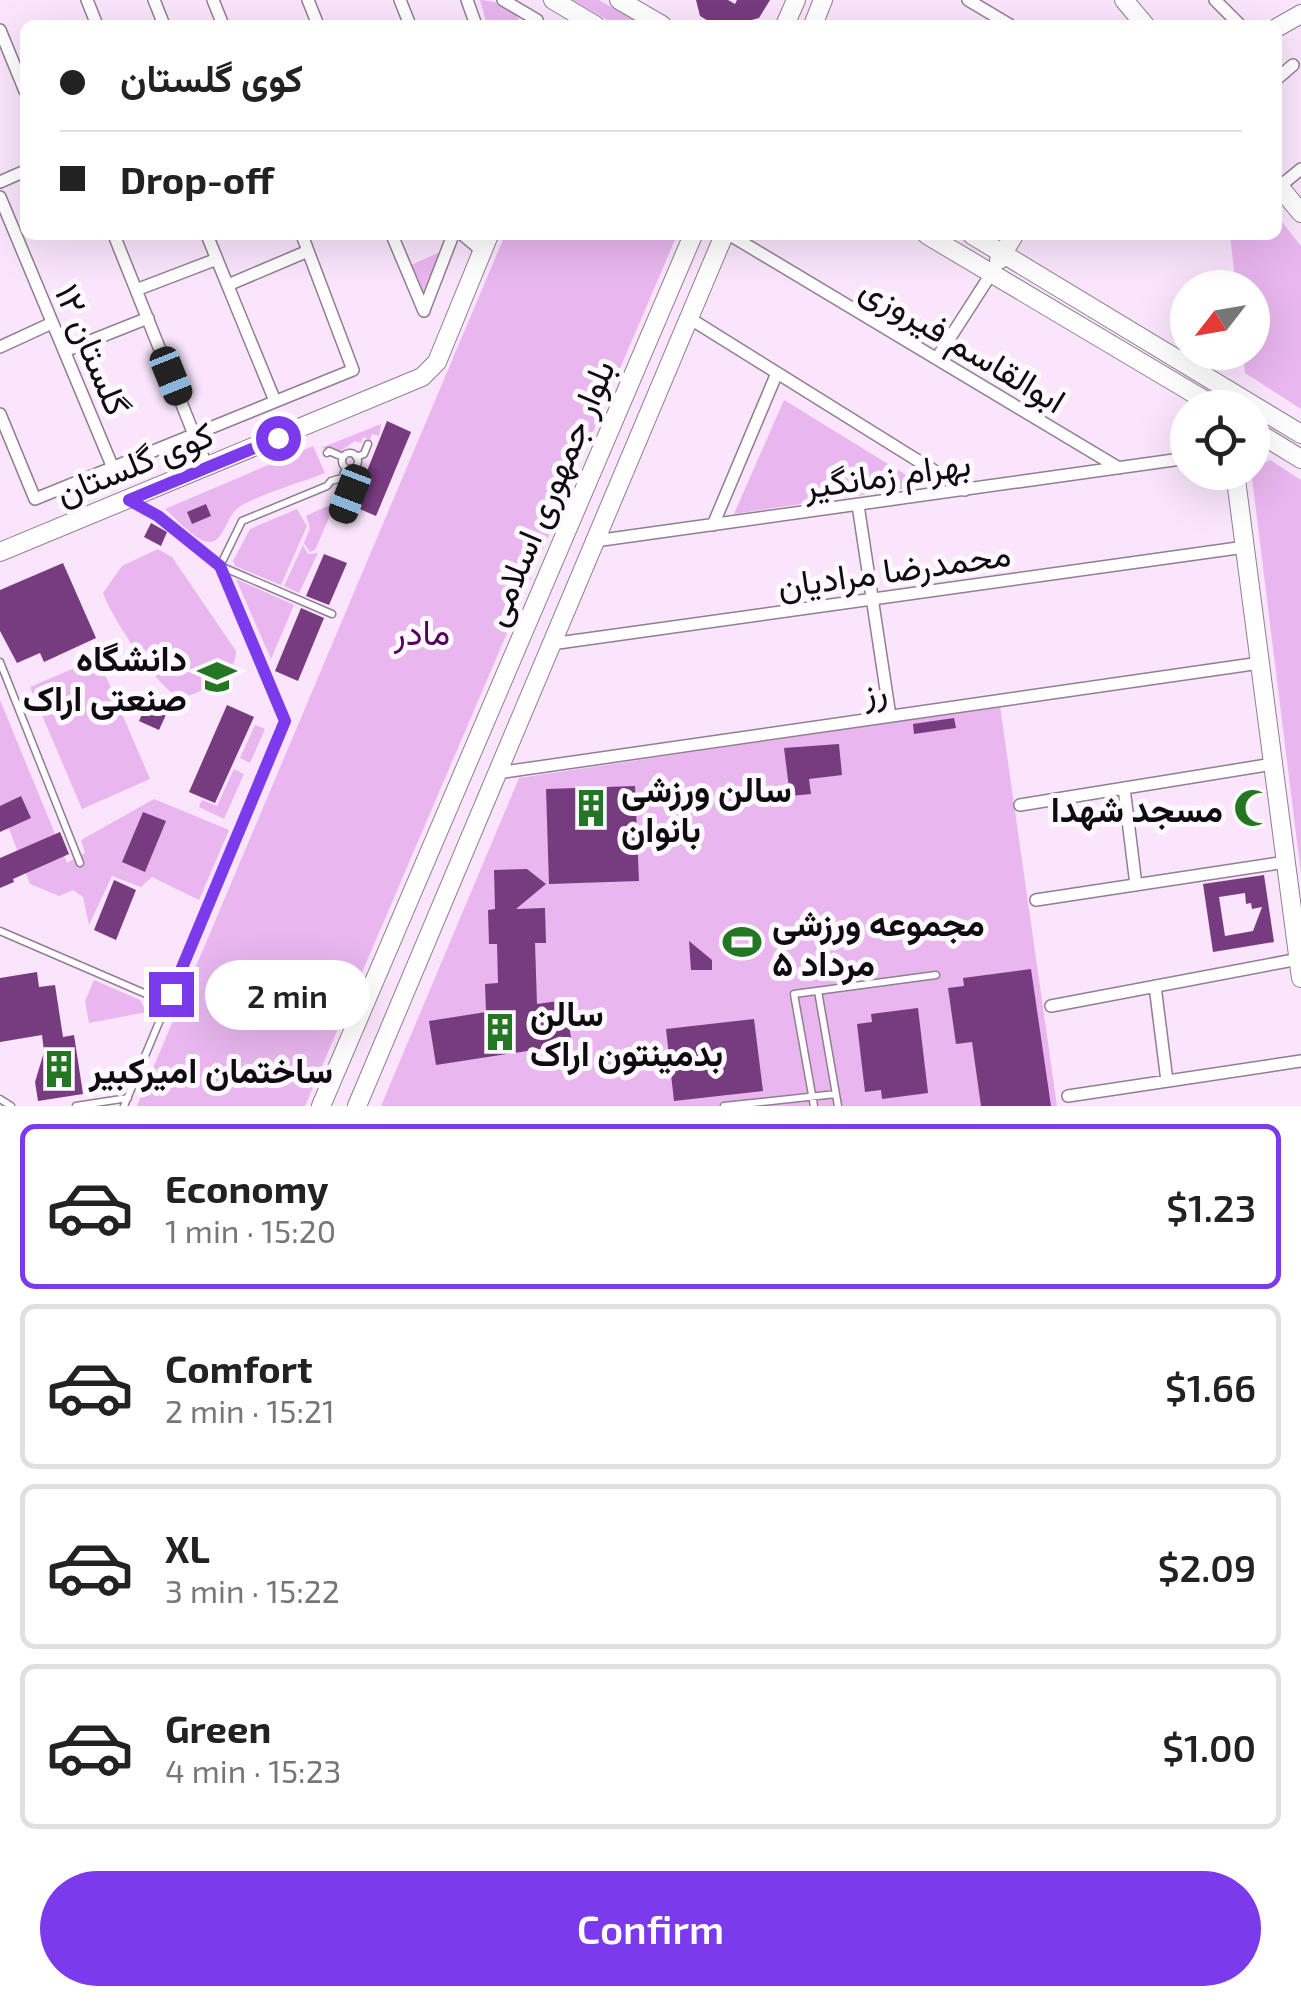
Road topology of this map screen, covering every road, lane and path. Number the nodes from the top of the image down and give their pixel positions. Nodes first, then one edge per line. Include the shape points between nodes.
1 (503, 0) edge
2 (551, 0) edge
3 (620, 0) edge
4 (968, 0) edge
5 (1124, 0) edge
6 (1215, 0) edge
7 (533, 20) edge
8 (586, 20) edge
9 (654, 20) edge
10 (1002, 20) edge
11 (1140, 20) edge
12 (1235, 20) edge
13 (0, 30) edge
14 (4, 52) edge
15 (1294, 65) dead end
16 (20, 74) edge
17 (1282, 75) edge
18 (1282, 191) edge
19 (0, 197) edge
20 (1301, 213) edge
21 (116, 240) edge
22 (209, 240) edge
23 (304, 240) edge
24 (394, 240) edge
25 (451, 240) edge
26 (690, 240) edge
27 (725, 240) edge
28 (736, 240) edge
29 (935, 240) edge
30 (980, 240) edge
31 (1011, 240) edge
32 (486, 243) edge
33 (308, 251) junction
34 (1003, 254) junction
35 (217, 259) junction
36 (991, 274) junction
37 (228, 285) junction
38 (136, 290) junction
39 (148, 318) junction
40 (689, 318) junction
41 (52, 322) junction
42 (0, 346) edge
43 (65, 352) junction
44 (937, 358) junction
45 (777, 373) junction
46 (1188, 390) edge
47 (1216, 390) edge
48 (276, 402) junction
49 (0, 414) edge
50 (1270, 419) edge
51 (195, 434) junction
52 (1301, 434) edge
53 (1270, 439) edge
54 (368, 444) dead end
55 (326, 452) dead end
56 (343, 457) junction
57 (356, 457) junction
58 (1301, 459) edge
59 (1170, 461) edge
60 (207, 467) junction
61 (113, 468) junction
62 (346, 468) junction
63 (1119, 468) junction
64 (342, 478) junction
65 (965, 490) junction
66 (1237, 490) edge
67 (129, 500) junction
68 (858, 505) junction
69 (342, 516) dead end
70 (713, 525) junction
71 (595, 541) junction
72 (1245, 547) junction
73 (0, 552) edge
74 (220, 566) junction
75 (872, 599) junction
76 (332, 614) dead end
77 (552, 644) junction
78 (0, 662) edge
79 (1260, 662) junction
80 (890, 716) junction
81 (1273, 764) junction
82 (497, 772) junction
83 (1124, 788) junction
84 (1020, 804) dead end
85 (1286, 862) junction
86 (80, 863) dead end
87 (1136, 885) junction
88 (1036, 900) dead end
89 (0, 932) edge
90 (1300, 968) edge
91 (936, 975) dead end
92 (1155, 986) junction
93 (818, 990) junction
94 (167, 1003) junction
95 (1051, 1006) dead end
96 (1301, 1061) edge
97 (1167, 1082) junction
98 (836, 1094) junction
99 (812, 1096) junction
100 (1068, 1096) dead end
101 (0, 1098) edge
102 (126, 1102) edge
103 (10, 1106) edge
104 (76, 1106) edge
105 (320, 1106) edge
106 (356, 1106) edge
107 (724, 1106) edge
108 (814, 1106) edge
109 (838, 1106) edge

1 - 7 street
2 - 8 main road
3 - 9 main road
4 - 10 street
5 - 11 main road
6 - 12 street
13 - 14 street
14 - 16 street
15 - 17 street
18 - 20 main road
19 - 41 street, گلستان ۱۲
21 - 38 street
22 - 35 street
23 - 33 street
24 - 25 street via 424,311
26 - 105 main road, بلوار جمهوری اسلامی
27 - 40 main road, بلوار جمهوری اسلامی
28 - 44 street, ابوالقاسم فیروزی
29 - 36 main road
30 - 34 main road
31 - 34 main road
32 - 60 main road, کوی گلستان via 437,362 422,378
33 - 37 street
33 - 48 street via 353,370
34 - 36 main road
34 - 47 main road
35 - 37 street
35 - 38 street
36 - 44 street
36 - 46 main road
37 - 48 street
38 - 39 street
39 - 43 street
39 - 51 street
40 - 45 street
40 - 71 main road, بلوار جمهوری اسلامی
41 - 42 street
41 - 43 street, گلستان ۱۲
43 - 61 street, گلستان ۱۲
44 - 63 street, ابوالقاسم فیروزی
45 - 65 street
45 - 70 street
48 - 51 street
49 - 61 street via 35,500
50 - 52 main road
51 - 60 street
51 - 61 street
53 - 58 main road
54 - 57 lane
55 - 56 lane
56 - 57 lane
56 - 62 lane
57 - 62 lane via 355,467
59 - 63 street, بهرام زمانگیر
60 - 67 main road, کوی گلستان
62 - 64 lane
63 - 65 street, بهرام زمانگیر
64 - 69 lane via 350,494
64 - 74 lane via 242,521
65 - 68 street, بهرام زمانگیر
66 - 72 main road
67 - 73 main road, کوی گلستان
67 - 74 lane
68 - 70 street, بهرام زمانگیر
68 - 75 street
70 - 71 street, بهرام زمانگیر
71 - 77 main road, بلوار جمهوری اسلامی
72 - 75 street, محمدرضا مرادیان
72 - 79 main road
74 - 76 lane
74 - 94 lane via 285,721
75 - 77 street, محمدرضا مرادیان
75 - 80 street
77 - 82 main road, بلوار جمهوری اسلامی
78 - 86 lane
79 - 80 street, رز
79 - 81 main road
80 - 82 street, رز
81 - 83 street
81 - 85 main road
82 - 106 main road, بلوار جمهوری اسلامی
83 - 84 street
83 - 87 street
85 - 87 street
85 - 90 main road
87 - 88 street
89 - 94 lane
90 - 92 street
91 - 93 lane
92 - 95 street
92 - 97 street
93 - 98 lane
93 - 99 lane via 794,994
94 - 102 lane
96 - 97 street
97 - 100 street
98 - 99 lane
98 - 109 lane
99 - 107 lane
99 - 108 lane
101 - 103 lane
102 - 104 lane

